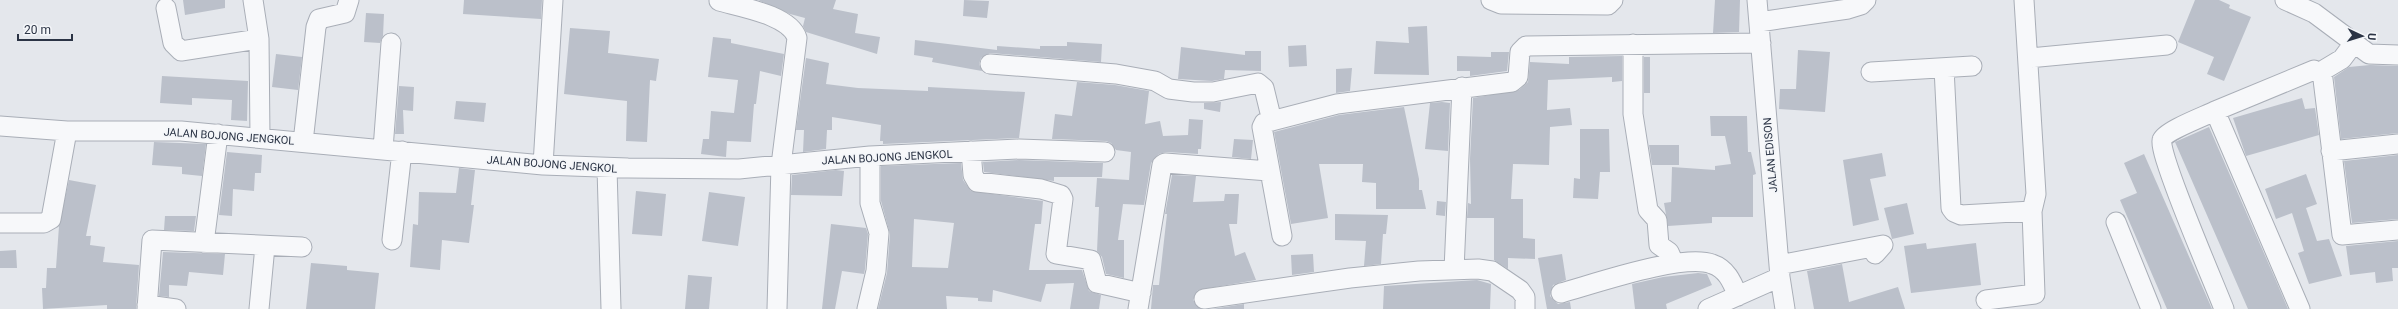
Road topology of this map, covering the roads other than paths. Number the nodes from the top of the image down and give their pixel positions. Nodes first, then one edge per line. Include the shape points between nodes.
1 (253, 0) edge
2 (349, 0) edge
3 (553, 0) edge
4 (719, 0) edge
5 (1491, 0) edge
6 (1613, 0) edge
7 (1757, 0) edge
8 (1866, 0) edge
9 (2024, 0) edge
10 (2285, 0) edge
11 (166, 8) dead end
12 (2319, 10) edge
13 (1759, 22) junction
14 (259, 39) junction
15 (2351, 40) junction
16 (391, 43) dead end
17 (1762, 43) junction
18 (1633, 44) junction
19 (2167, 45) dead end
20 (2398, 55) edge
21 (2029, 58) junction
22 (990, 64) dead end
23 (1972, 66) dead end
24 (1944, 68) junction
25 (2314, 70) dead end
26 (1871, 72) dead end
27 (1462, 87) junction
28 (2215, 112) junction
29 (1272, 120) junction
30 (0, 126) edge
31 (67, 131) junction
32 (218, 134) junction
33 (260, 138) junction
34 (303, 142) junction
35 (2398, 144) edge
36 (383, 149) junction
37 (402, 151) junction
38 (972, 151) junction
39 (2332, 151) junction
40 (1105, 152) dead end
41 (870, 156) junction
42 (544, 165) junction
43 (781, 165) junction
44 (608, 168) junction
45 (1269, 171) junction
46 (2032, 211) junction
47 (2116, 222) dead end
48 (0, 223) edge
49 (2398, 230) edge
50 (1282, 236) dead end
51 (392, 240) dead end
52 (204, 244) junction
53 (265, 246) junction
54 (302, 247) dead end
55 (1875, 254) dead end
56 (1674, 263) junction
57 (1454, 270) junction
58 (1780, 271) junction
59 (1561, 293) dead end
60 (1738, 296) junction
61 (1204, 299) dead end
62 (1986, 300) dead end
63 (1139, 301) edge
64 (147, 307) edge
65 (176, 309) edge
66 (259, 309) edge
67 (611, 309) edge
68 (777, 309) edge
69 (867, 309) edge
70 (1525, 309) edge
71 (1708, 309) edge
72 (1785, 309) edge
73 (2151, 309) edge
74 (2224, 309) edge
75 (2300, 309) edge

1 - 14 street
2 - 34 street via 345,13 319,19 316,27
3 - 42 street
4 - 43 street via 777,19 790,26 796,33
5 - 6 street via 1500,4 1608,5
7 - 13 street, JALAN EDISON
8 - 13 street via 1861,5 1848,9
9 - 21 street
10 - 12 street
11 - 14 street via 173,43 181,51
12 - 15 street
13 - 17 street, JALAN EDISON
14 - 33 street
15 - 20 street via 2369,54
15 - 39 street via 2342,59 2322,71
16 - 36 street
17 - 18 street
17 - 58 street, JALAN EDISON
18 - 27 street via 1526,46 1520,52 1518,77 1515,80
18 - 56 street via 1633,114 1648,210 1657,220 1659,245 1669,252
19 - 21 street
21 - 46 street via 2036,194
22 - 29 street via 1116,74 1155,81 1169,89 1193,92 1213,92 1258,83 1264,88
23 - 24 street
24 - 26 street
24 - 46 street via 1950,208 1961,215
25 - 28 street via 2228,104
27 - 29 street via 1337,104
27 - 57 street
28 - 74 street via 2171,132 2162,138 2161,143 2168,168
28 - 75 street
29 - 45 street via 1264,123 1262,127
30 - 31 street, JALAN BOJONG JENGKOL
31 - 32 street, JALAN BOJONG JENGKOL via 181,131
31 - 48 street via 51,219 44,223
32 - 33 street, JALAN BOJONG JENGKOL
32 - 52 street
33 - 34 street, JALAN BOJONG JENGKOL
34 - 36 street, JALAN BOJONG JENGKOL
35 - 39 street
36 - 37 street, JALAN BOJONG JENGKOL
37 - 42 street, JALAN BOJONG JENGKOL
37 - 51 street
38 - 40 street, JALAN BOJONG JENGKOL via 1029,148
38 - 41 street, JALAN BOJONG JENGKOL
38 - 63 street via 973,176 976,182 1041,189 1061,195 1063,200 1056,254 1091,260 1097,282
39 - 49 street via 2342,236
41 - 43 street, JALAN BOJONG JENGKOL
41 - 69 street via 870,203 879,233 876,271
42 - 44 street, JALAN BOJONG JENGKOL
43 - 44 street, JALAN BOJONG JENGKOL via 739,169
43 - 68 street
44 - 67 street
45 - 50 street
45 - 63 street via 1165,162 1162,165
46 - 62 street via 2035,294
47 - 73 street
52 - 53 street
52 - 64 street via 152,240
53 - 54 street
53 - 66 street
55 - 58 street via 1883,244
56 - 59 street
56 - 60 street via 1690,260 1712,264 1729,278
57 - 61 street via 1350,278
57 - 70 street via 1478,269 1503,277 1525,297
58 - 60 street
58 - 72 street, JALAN EDISON
60 - 71 street
64 - 65 street

